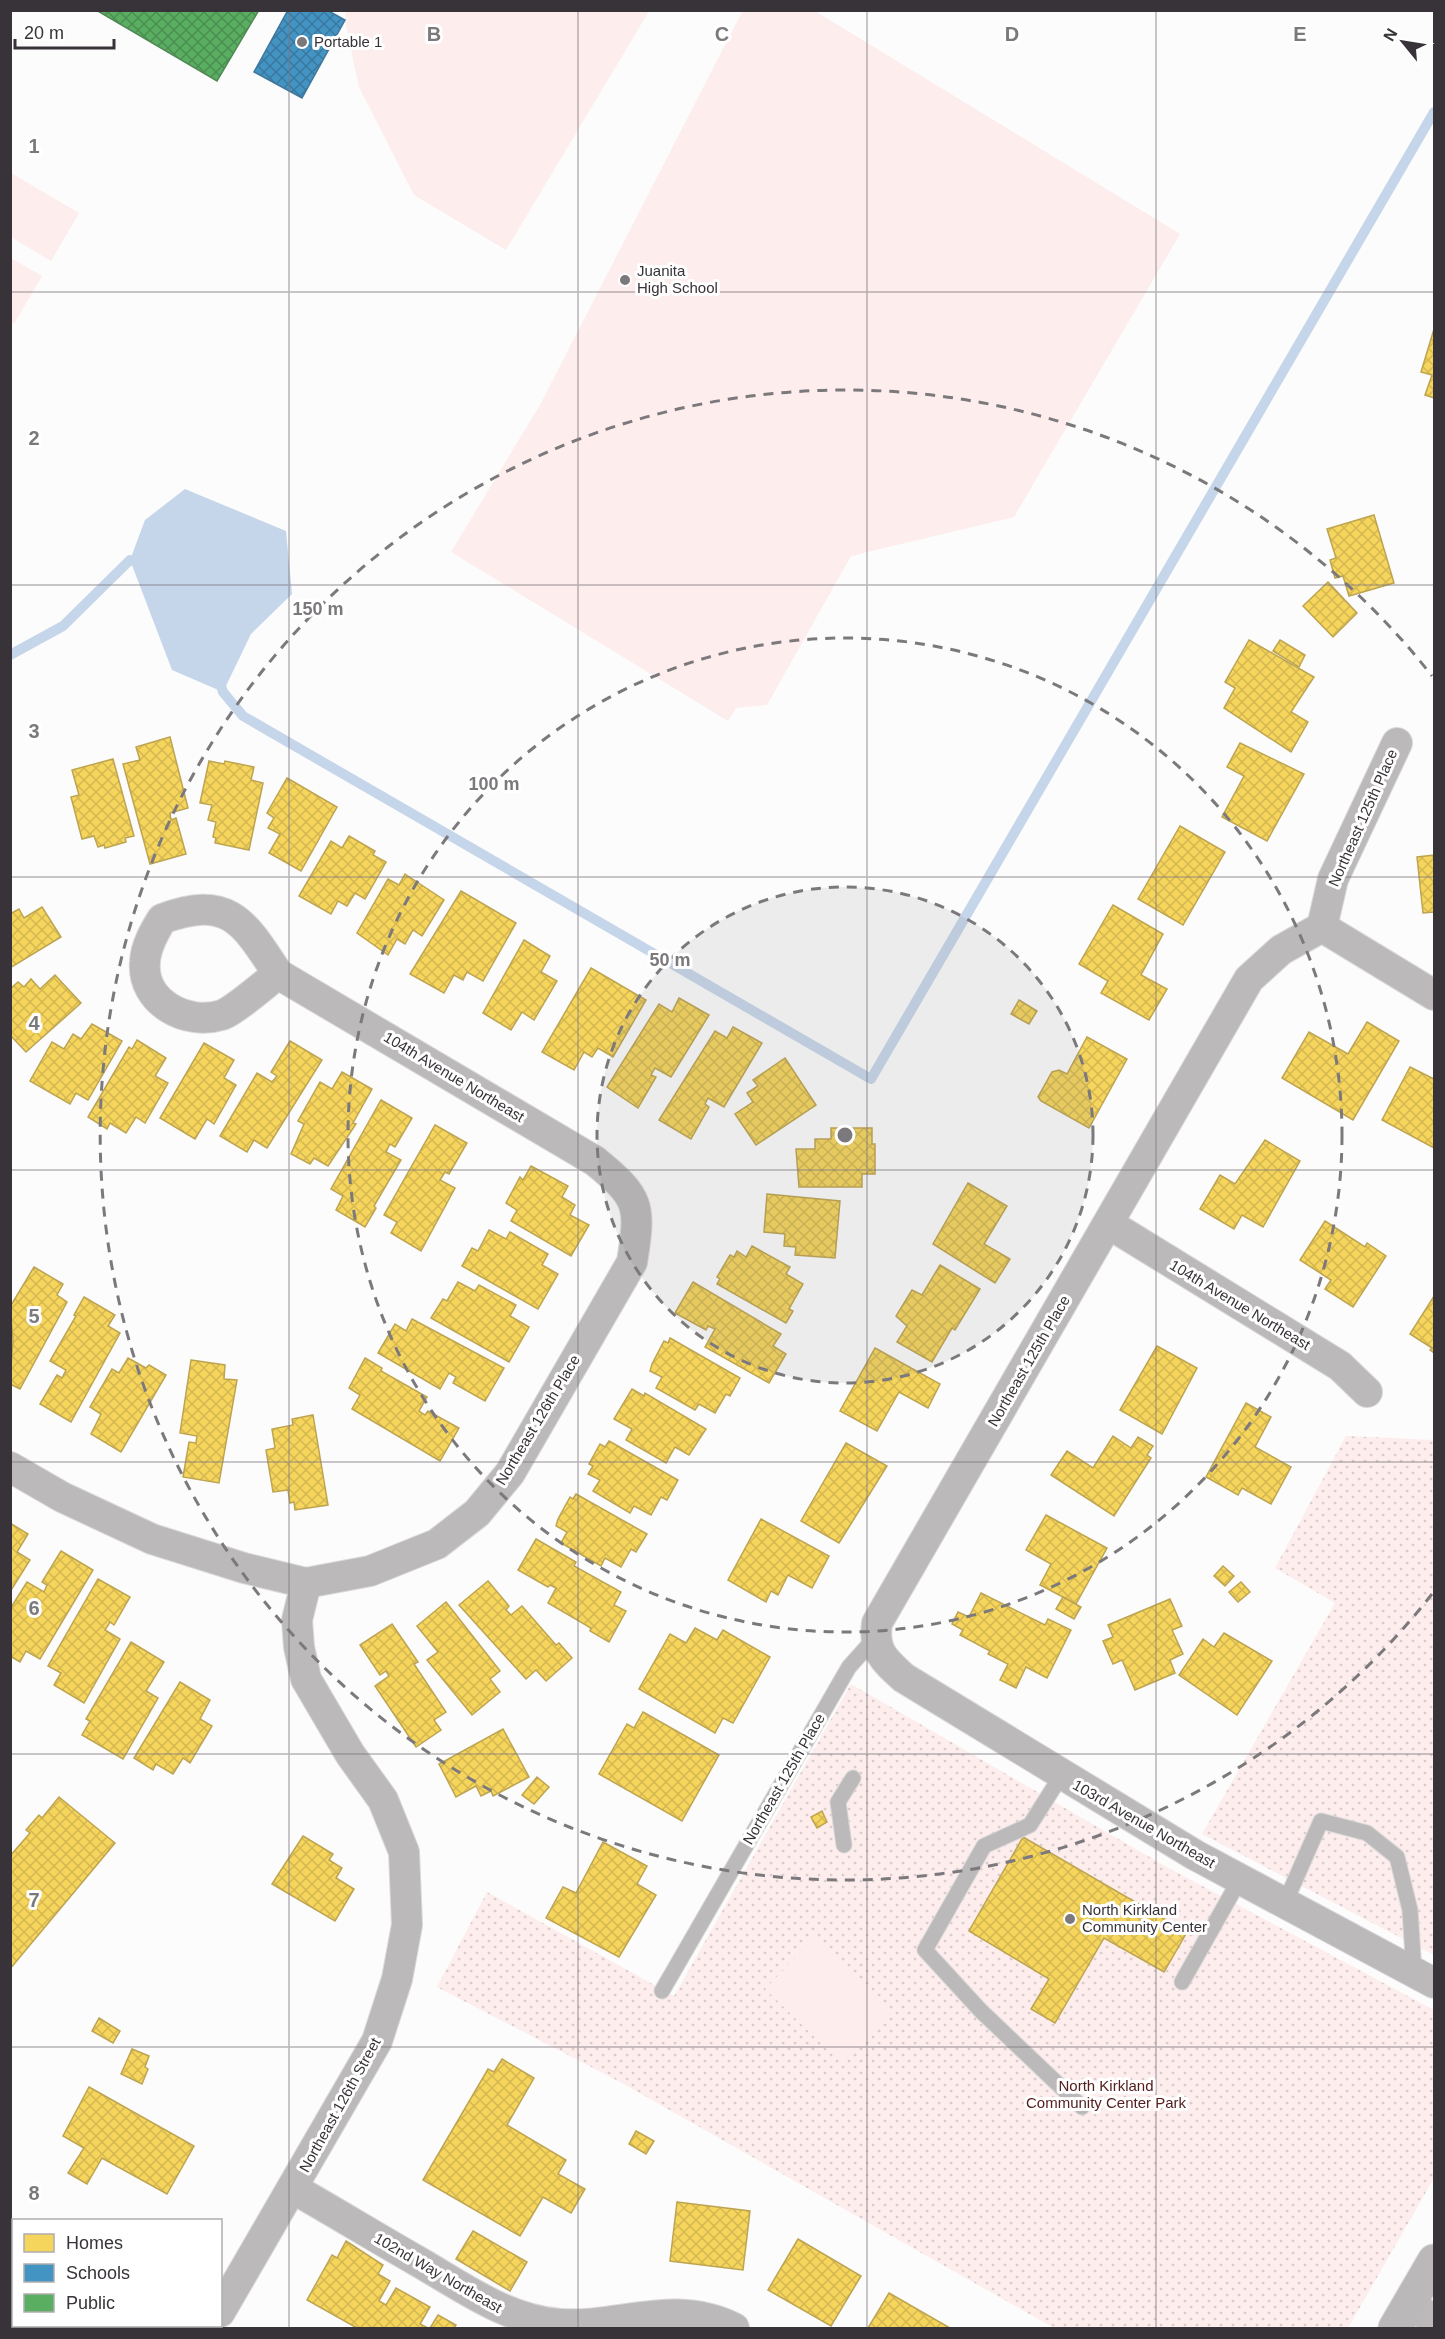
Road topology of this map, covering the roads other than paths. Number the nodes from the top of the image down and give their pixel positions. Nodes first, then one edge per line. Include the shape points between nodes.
1 (1397, 743) dead end
2 (1322, 927) junction
3 (278, 974) dead end
4 (1434, 995) edge
5 (625, 1186) joint
6 (1109, 1224) junction
7 (1367, 1392) dead end
8 (10, 1467) edge
9 (306, 1583) junction
10 (874, 1638) junction
11 (1061, 1776) junction
12 (853, 1778) dead end
13 (844, 1845) dead end
14 (1240, 1879) junction
15 (1285, 1903) junction
16 (1424, 1977) edge
17 (1182, 1982) dead end
18 (662, 1991) dead end
19 (1082, 2107) dead end
20 (294, 2189) junction
21 (1434, 2261) edge
22 (222, 2309) edge
23 (1413, 2317) edge
24 (734, 2328) edge

1 - 2 street, Northeast 125th Place via 1333,879
2 - 4 street
2 - 6 street, Northeast 125th Place via 1281,950 1249,979
3 - 5 street, 104th Avenue Northeast via 595,1161
5 - 9 street, Northeast 126th Place via 636,1206 632,1262 510,1473 477,1513 437,1544 370,1571
6 - 7 street, 104th Avenue Northeast via 1340,1366
6 - 10 street, Northeast 125th Place via 877,1623
8 - 9 street via 62,1497 152,1539
9 - 20 street, Northeast 126th Street via 297,1620 306,1680 383,1800 404,1852 407,1925 397,1979 377,2041
10 - 11 street, 103rd Avenue Northeast via 882,1659 903,1678
10 - 18 lane, Northeast 125th Place via 849,1667
11 - 14 street, 103rd Avenue Northeast
11 - 19 lane via 1030,1825 984,1846 925,1950 981,2011
12 - 13 lane via 838,1802
14 - 15 street, 103rd Avenue Northeast
14 - 17 lane
15 - 16 street, 103rd Avenue Northeast
15 - 16 lane via 1321,1821 1367,1833 1397,1857
20 - 22 street, Northeast 126th Street
20 - 24 street, 102nd Way Northeast via 503,2312 560,2324 648,2314 691,2314
21 - 23 main road

